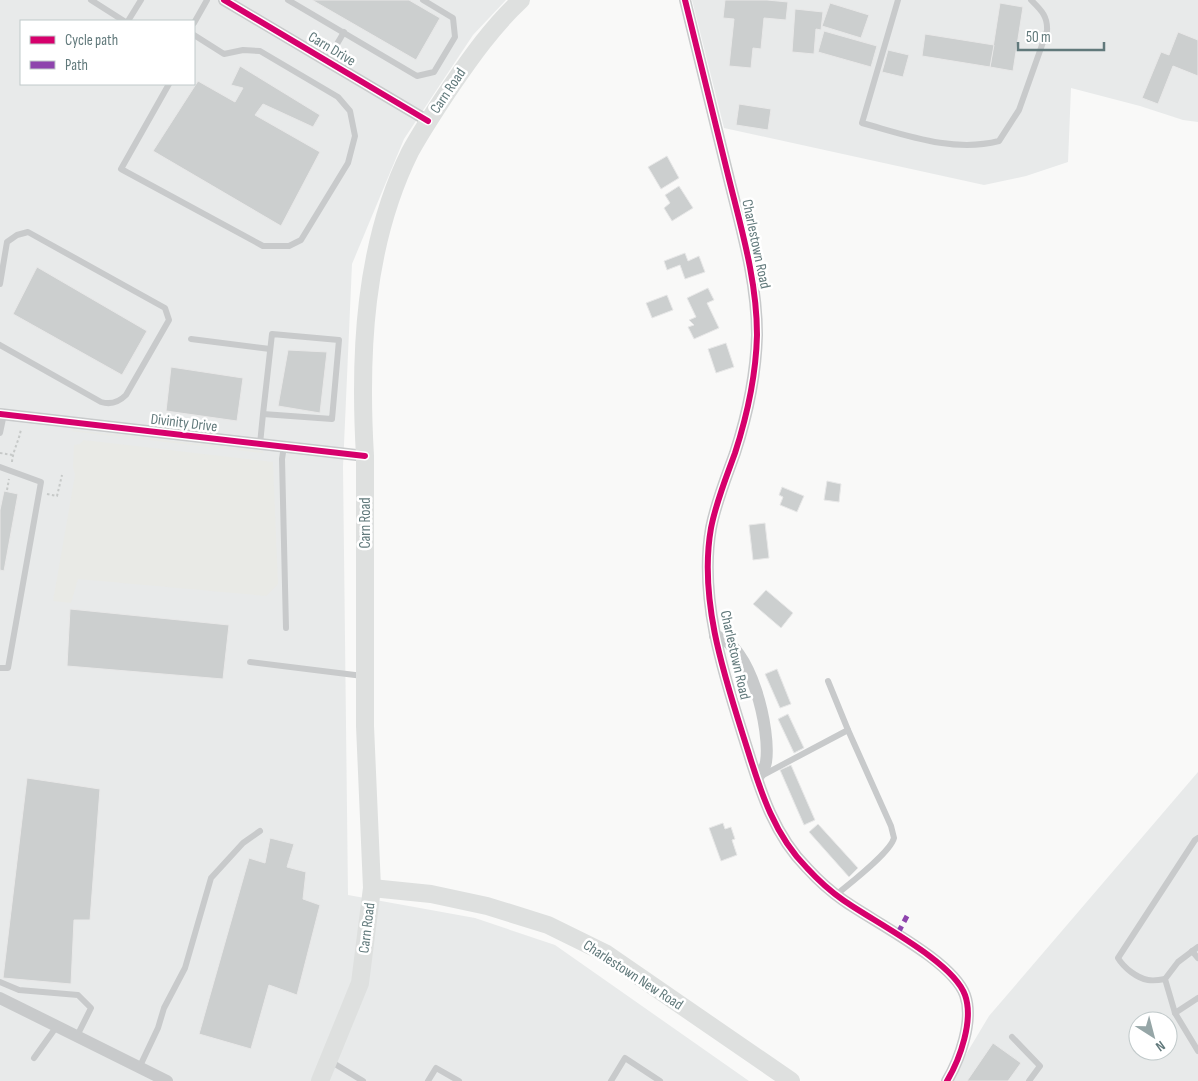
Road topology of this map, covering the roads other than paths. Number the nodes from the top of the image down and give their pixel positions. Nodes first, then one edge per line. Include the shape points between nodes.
1 (91, 0) edge
2 (141, 0) edge
3 (207, 0) edge
4 (224, 0) edge
5 (288, 0) edge
6 (423, 0) edge
7 (521, 0) edge
8 (685, 0) edge
9 (898, 0) edge
10 (1031, 0) edge
11 (122, 20) edge
12 (129, 20) edge
13 (195, 21) edge
14 (344, 32) junction
15 (195, 36) edge
16 (327, 60) junction
17 (168, 85) edge
18 (428, 121) junction
19 (0, 284) edge
20 (191, 339) dead end
21 (0, 345) edge
22 (270, 349) junction
23 (2, 414) edge
24 (263, 414) junction
25 (0, 433) edge
26 (260, 444) junction
27 (284, 446) junction
28 (366, 456) junction
29 (0, 467) edge
30 (286, 628) dead end
31 (715, 636) junction
32 (250, 662) dead end
33 (0, 668) edge
34 (365, 676) junction
35 (828, 681) dead end
36 (848, 730) junction
37 (757, 778) junction
38 (260, 831) dead end
39 (1198, 838) edge
40 (372, 888) junction
41 (836, 895) junction
42 (1195, 949) edge
43 (1198, 958) edge
44 (1165, 979) junction
45 (0, 982) edge
46 (0, 998) edge
47 (1198, 998) edge
48 (1175, 1011) edge
49 (1178, 1012) edge
50 (1178, 1016) edge
51 (57, 1026) junction
52 (77, 1036) junction
53 (1012, 1037) dead end
54 (1198, 1051) edge
55 (34, 1058) dead end
56 (330, 1061) junction
57 (140, 1066) junction
58 (167, 1081) edge
59 (320, 1081) edge
60 (364, 1081) edge
61 (428, 1081) edge
62 (459, 1081) edge
63 (611, 1081) edge
64 (660, 1081) edge
65 (791, 1081) edge
66 (947, 1081) edge
67 (1029, 1081) edge

1 - 11 lane
2 - 12 lane
3 - 13 lane
4 - 16 street, Carn Drive
5 - 14 lane
6 - 14 lane via 453,18 455,37 434,72 417,76
7 - 18 main road, Carn Road via 471,58
8 - 31 street, Charlestown Road via 749,260 757,318 750,394 711,529 710,601
9 - 10 lane via 862,123 922,140 964,146 999,141 1019,110 1048,31 1048,20
14 - 16 lane
15 - 17 lane via 224,54 260,51 338,98 350,111 355,136 348,163 301,240 288,246 263,246 121,169
16 - 18 street, Carn Drive
18 - 28 main road, Carn Road via 393,193 382,228 366,312 363,413
19 - 21 lane via 7,242 28,232 165,308 169,320 126,394 113,403 101,402
20 - 22 lane
22 - 24 lane
22 - 24 lane via 272,334 339,340 332,419
23 - 25 lane
23 - 26 street, Divinity Drive
24 - 26 lane
26 - 27 street, Divinity Drive
27 - 28 street, Divinity Drive
27 - 30 lane
28 - 34 main road, Carn Road
29 - 33 lane via 41,482 8,668
31 - 37 street, Charlestown Road
31 - 37 street via 724,638 739,653 763,712 766,764
32 - 34 lane
34 - 40 main road, Carn Road
35 - 36 lane
36 - 37 lane
36 - 41 lane via 894,838 889,848
37 - 41 street, Charlestown Road via 788,846 807,869
38 - 57 lane via 243,843 211,878 185,968
39 - 44 lane via 1118,958 1141,978 1150,981
40 - 56 main road, Carn Road via 360,983
40 - 65 main road, Charlestown New Road via 431,894 487,906 548,925 604,953
41 - 66 street, Charlestown Road via 928,955 958,982 966,997 966,1023 962,1046
42 - 43 lane
42 - 44 lane via 1178,962
44 - 48 lane
45 - 52 lane via 19,990 78,995 91,1008
46 - 51 street
47 - 49 lane
50 - 54 lane
51 - 52 street
51 - 55 lane
52 - 57 street
53 - 67 lane via 1040,1066
56 - 59 main road, Carn Road
56 - 60 lane
57 - 58 street
61 - 62 lane via 436,1068
63 - 64 lane via 625,1058

